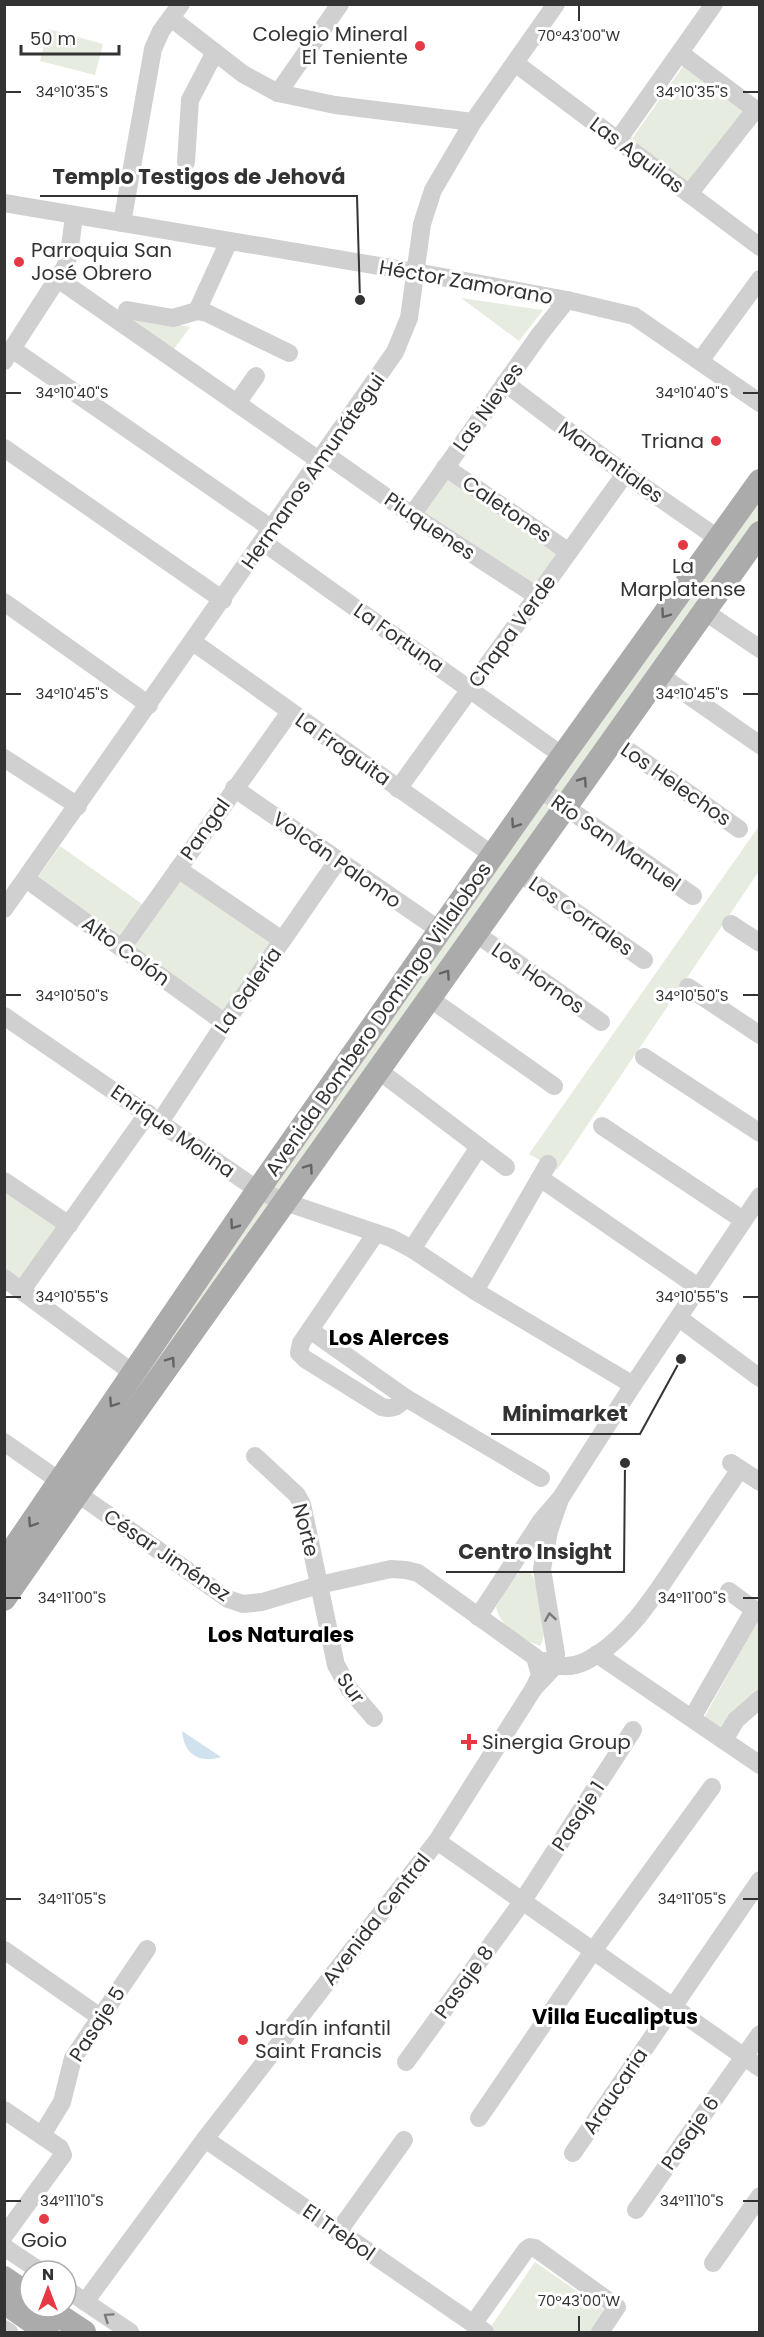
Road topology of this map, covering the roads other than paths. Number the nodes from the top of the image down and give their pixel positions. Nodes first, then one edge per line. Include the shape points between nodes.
1 (340, 4) edge
2 (556, 4) edge
3 (714, 4) edge
4 (176, 11) edge
5 (215, 52) junction
6 (680, 53) junction
7 (515, 63) junction
8 (278, 93) junction
9 (757, 112) edge
10 (473, 122) junction
11 (618, 140) junction
12 (186, 162) dead end
13 (690, 194) junction
14 (4, 203) edge
15 (74, 216) junction
16 (122, 223) junction
17 (229, 241) junction
18 (759, 247) edge
19 (415, 272) junction
20 (58, 279) junction
21 (759, 279) edge
22 (567, 300) junction
23 (127, 310) dead end
24 (197, 311) junction
25 (289, 353) dead end
26 (8, 355) edge
27 (700, 360) junction
28 (256, 376) dead end
29 (505, 383) junction
30 (237, 403) junction
31 (759, 403) edge
32 (4, 448) edge
33 (323, 457) junction
34 (445, 467) junction
35 (625, 474) junction
36 (759, 481) edge
37 (412, 515) junction
38 (759, 533) edge
39 (268, 535) junction
40 (718, 539) junction
41 (569, 552) junction
42 (537, 596) junction
43 (223, 600) junction
44 (4, 602) edge
45 (704, 611) junction
46 (193, 642) junction
47 (759, 648) edge
48 (658, 674) junction
49 (470, 689) junction
50 (149, 705) junction
51 (290, 711) junction
52 (612, 740) junction
53 (759, 746) edge
54 (563, 756) junction
55 (4, 758) edge
56 (234, 788) junction
57 (398, 789) junction
58 (540, 789) junction
59 (78, 806) junction
60 (565, 807) junction
61 (739, 829) dead end
62 (494, 856) junction
63 (338, 860) junction
64 (178, 868) junction
65 (518, 872) junction
66 (26, 879) junction
67 (693, 896) dead end
68 (4, 909) edge
69 (731, 924) dead end
70 (441, 931) junction
71 (475, 933) junction
72 (282, 940) junction
73 (759, 943) edge
74 (122, 948) junction
75 (644, 960) dead end
76 (688, 987) dead end
77 (429, 998) junction
78 (4, 1017) edge
79 (601, 1022) dead end
80 (225, 1023) junction
81 (759, 1035) edge
82 (644, 1057) dead end
83 (378, 1070) junction
84 (554, 1086) dead end
85 (154, 1118) junction
86 (602, 1126) dead end
87 (759, 1133) edge
88 (479, 1147) junction
89 (506, 1167) dead end
90 (4, 1181) edge
91 (258, 1190) junction
92 (759, 1196) edge
93 (285, 1202) junction
94 (743, 1220) junction
95 (69, 1225) junction
96 (376, 1233) junction
97 (412, 1249) junction
98 (4, 1278) edge
99 (698, 1287) junction
100 (22, 1290) junction
101 (475, 1291) junction
102 (679, 1318) junction
103 (310, 1330) junction
104 (134, 1373) junction
105 (759, 1378) edge
106 (633, 1385) junction
107 (406, 1398) junction
108 (4, 1442) edge
109 (255, 1456) dead end
110 (541, 1478) dead end
111 (759, 1482) edge
112 (68, 1488) junction
113 (560, 1499) junction
114 (516, 1559) junction
115 (4, 1563) edge
116 (542, 1569) junction
117 (319, 1585) junction
118 (729, 1590) dead end
119 (4, 1599) edge
120 (757, 1612) edge
121 (478, 1617) junction
122 (597, 1654) junction
123 (535, 1657) junction
124 (554, 1657) junction
125 (534, 1688) junction
126 (759, 1699) edge
127 (374, 1718) dead end
128 (692, 1719) junction
129 (633, 1730) dead end
130 (724, 1740) junction
131 (759, 1765) edge
132 (712, 1787) dead end
133 (437, 1841) junction
134 (759, 1880) edge
135 (522, 1902) junction
136 (147, 1949) dead end
137 (4, 1950) edge
138 (593, 1951) junction
139 (672, 2007) junction
140 (100, 2017) junction
141 (759, 2034) edge
142 (743, 2056) junction
143 (406, 2062) dead end
144 (759, 2068) edge
145 (4, 2110) edge
146 (479, 2118) dead end
147 (42, 2135) junction
148 (205, 2139) junction
149 (404, 2140) dead end
150 (573, 2152) dead end
151 (759, 2196) edge
152 (636, 2210) dead end
153 (338, 2232) junction
154 (4, 2236) edge
155 (4, 2247) edge
156 (22, 2259) edge
157 (713, 2263) dead end
158 (4, 2278) edge
159 (18, 2288) edge
160 (78, 2297) edge
161 (4, 2302) edge
162 (85, 2302) junction
163 (64, 2319) edge
164 (479, 2328) edge
165 (4, 2329) edge
166 (9, 2332) edge
167 (47, 2332) edge
168 (84, 2332) edge
169 (130, 2332) edge
170 (600, 2332) edge

1 - 8 street
2 - 7 street, Hermanos Amunátegui
3 - 6 street
4 - 5 street
4 - 16 street via 153,49
5 - 8 street via 243,74
5 - 12 street via 190,100
6 - 9 street
6 - 11 street
7 - 10 street, Hermanos Amunátegui
7 - 11 street, Las Aguilas
8 - 10 street via 335,105
9 - 13 street
10 - 19 street, Hermanos Amunátegui via 433,190
11 - 13 street, Las Aguilas
13 - 18 street, Las Aguilas
14 - 15 street, Héctor Zamorano
15 - 16 street, Héctor Zamorano
15 - 20 street via 69,255
16 - 17 street, Héctor Zamorano
17 - 19 street, Héctor Zamorano
17 - 24 street
19 - 22 street, Héctor Zamorano
19 - 33 street, Hermanos Amunátegui via 409,318 395,352
20 - 26 street
20 - 30 street, Piuquenes
21 - 27 street
22 - 27 street, Héctor Zamorano via 634,316
22 - 29 street, Las Nieves
23 - 24 street via 173,318
24 - 25 street
26 - 39 street, La Fortuna
27 - 31 street, Héctor Zamorano
28 - 30 street
29 - 34 street, Las Nieves
29 - 35 street, Manantiales
30 - 33 street, Piuquenes
32 - 43 street
33 - 37 street, Piuquenes
33 - 39 street, Hermanos Amunátegui
34 - 37 street, Las Nieves
34 - 41 street, Caletones
35 - 40 street, Manantiales
35 - 41 street, Chapa Verde
36 - 40 main road, Avenida Bombero Domingo Villalobos
37 - 42 street, Piuquenes
38 - 45 main road, Avenida Bombero Domingo Villalobos
39 - 43 street, Hermanos Amunátegui
39 - 49 street, La Fortuna
40 -> 54 main road, Avenida Bombero Domingo Villalobos
41 - 42 street, Chapa Verde
42 - 49 street, Chapa Verde
43 - 46 street, Hermanos Amunátegui
44 - 50 street
45 - 47 street
45 - 48 main road, Avenida Bombero Domingo Villalobos
46 - 50 street, Hermanos Amunátegui
46 - 51 street, La Fraguita
48 - 52 main road, Avenida Bombero Domingo Villalobos
48 - 53 street
49 - 54 street, La Fortuna
49 - 57 street, Chapa Verde
50 - 59 street, Hermanos Amunátegui
51 - 56 street, Pangal
51 - 57 street, La Fraguita
60 -> 52 main road, Avenida Bombero Domingo Villalobos
52 - 61 street, Los Helechos
54 - 58 main road, Avenida Bombero Domingo Villalobos
55 - 59 street
56 - 63 street, Volcán Palomo
56 - 64 street, Pangal
57 - 62 street, La Fraguita
58 - 60 street, Río San Manuel
58 -> 62 main road, Avenida Bombero Domingo Villalobos
59 - 66 street, Hermanos Amunátegui
60 - 65 main road, Avenida Bombero Domingo Villalobos
60 - 67 street, Río San Manuel
62 - 70 main road, Avenida Bombero Domingo Villalobos
63 - 70 street, Volcán Palomo
63 - 72 street, La Galería
64 - 72 street
64 - 74 street, Pangal
65 - 71 main road, Avenida Bombero Domingo Villalobos
65 - 75 street, Los Corrales
66 - 68 street, Hermanos Amunátegui
66 - 74 street, Alto Colón
69 - 73 street
70 - 91 main road, Avenida Bombero Domingo Villalobos
77 -> 71 main road, Avenida Bombero Domingo Villalobos
71 - 79 street, Los Hornos
72 - 80 street, La Galería
74 - 80 street, Alto Colón
76 - 81 street
77 - 83 main road, Avenida Bombero Domingo Villalobos
77 - 84 street
78 - 85 street, Enrique Molina
80 - 85 street, La Galería
82 - 87 street
83 - 88 street
93 -> 83 main road, Avenida Bombero Domingo Villalobos
85 - 91 street, Enrique Molina
85 - 95 street, La Galería
86 - 94 street
88 - 89 street
88 - 97 street
90 - 95 street
91 - 93 street, Enrique Molina
91 -> 104 main road, Avenida Bombero Domingo Villalobos
92 - 94 street
93 - 96 street, Enrique Molina
112 -> 93 main road, Avenida Bombero Domingo Villalobos
94 - 99 street
95 - 100 street, La Galería
96 - 97 street, Enrique Molina
96 - 103 street
97 - 101 street, Enrique Molina
98 - 100 street
99 - 101 street via 544,1171
99 - 102 street
100 - 104 street
101 - 106 street, Enrique Molina
102 - 105 street
102 - 106 street
103 - 107 street
103 - 107 street via 299,1353 305,1359 382,1407 398,1407
104 -> 112 main road, Avenida Bombero Domingo Villalobos
106 - 113 street
107 - 110 street
108 - 112 street, César Jiménez
109 - 117 street, Norte via 302,1504
111 - 122 street via 735,1466 637,1619
112 -> 115 main road, Avenida Bombero Domingo Villalobos
112 - 117 street, César Jiménez via 228,1599 243,1604 262,1602
112 - 119 main road, Avenida Bombero Domingo Villalobos
113 - 114 street
113 - 116 street
114 - 116 street via 526,1559
114 - 121 street
124 -> 116 street
117 - 121 street, César Jiménez via 391,1569 406,1570 418,1573
117 - 127 street, Sur via 336,1665 350,1690
118 - 120 street
120 - 128 street
121 - 123 street, César Jiménez
122 - 124 street via 570,1666
122 - 128 street
123 - 124 street, César Jiménez
123 - 125 street via 540,1675
124 - 125 street, Avenida Central
125 - 133 street, Avenida Central
126 - 130 street via 736,1720
128 - 130 street
129 - 135 street, Pasaje 1
130 - 131 street
132 - 138 street
133 - 135 street
133 - 148 street, Avenida Central
134 - 139 street, Araucaria
135 - 138 street
135 - 143 street, Pasaje 8
136 - 140 street, Pasaje 5
137 - 140 street
138 - 139 street
138 - 146 street
139 - 142 street
139 - 150 street, Araucaria
140 - 147 street, Pasaje 5 via 71,2061 62,2102
141 - 142 street, Pasaje 6
142 - 144 street
142 - 152 street, Pasaje 6
145 - 147 street
147 - 154 street via 60,2148 62,2158
148 - 153 street, El Trebol
148 - 162 street, Avenida Central
149 - 153 street
151 - 157 street
153 - 164 street, El Trebol
155 - 156 street
158 - 159 main road
160 - 162 street
161 - 167 main road
169 -> 162 street
163 - 168 main road
164 - 170 street, El Trebol via 530,2247 617,2307
165 - 166 street

